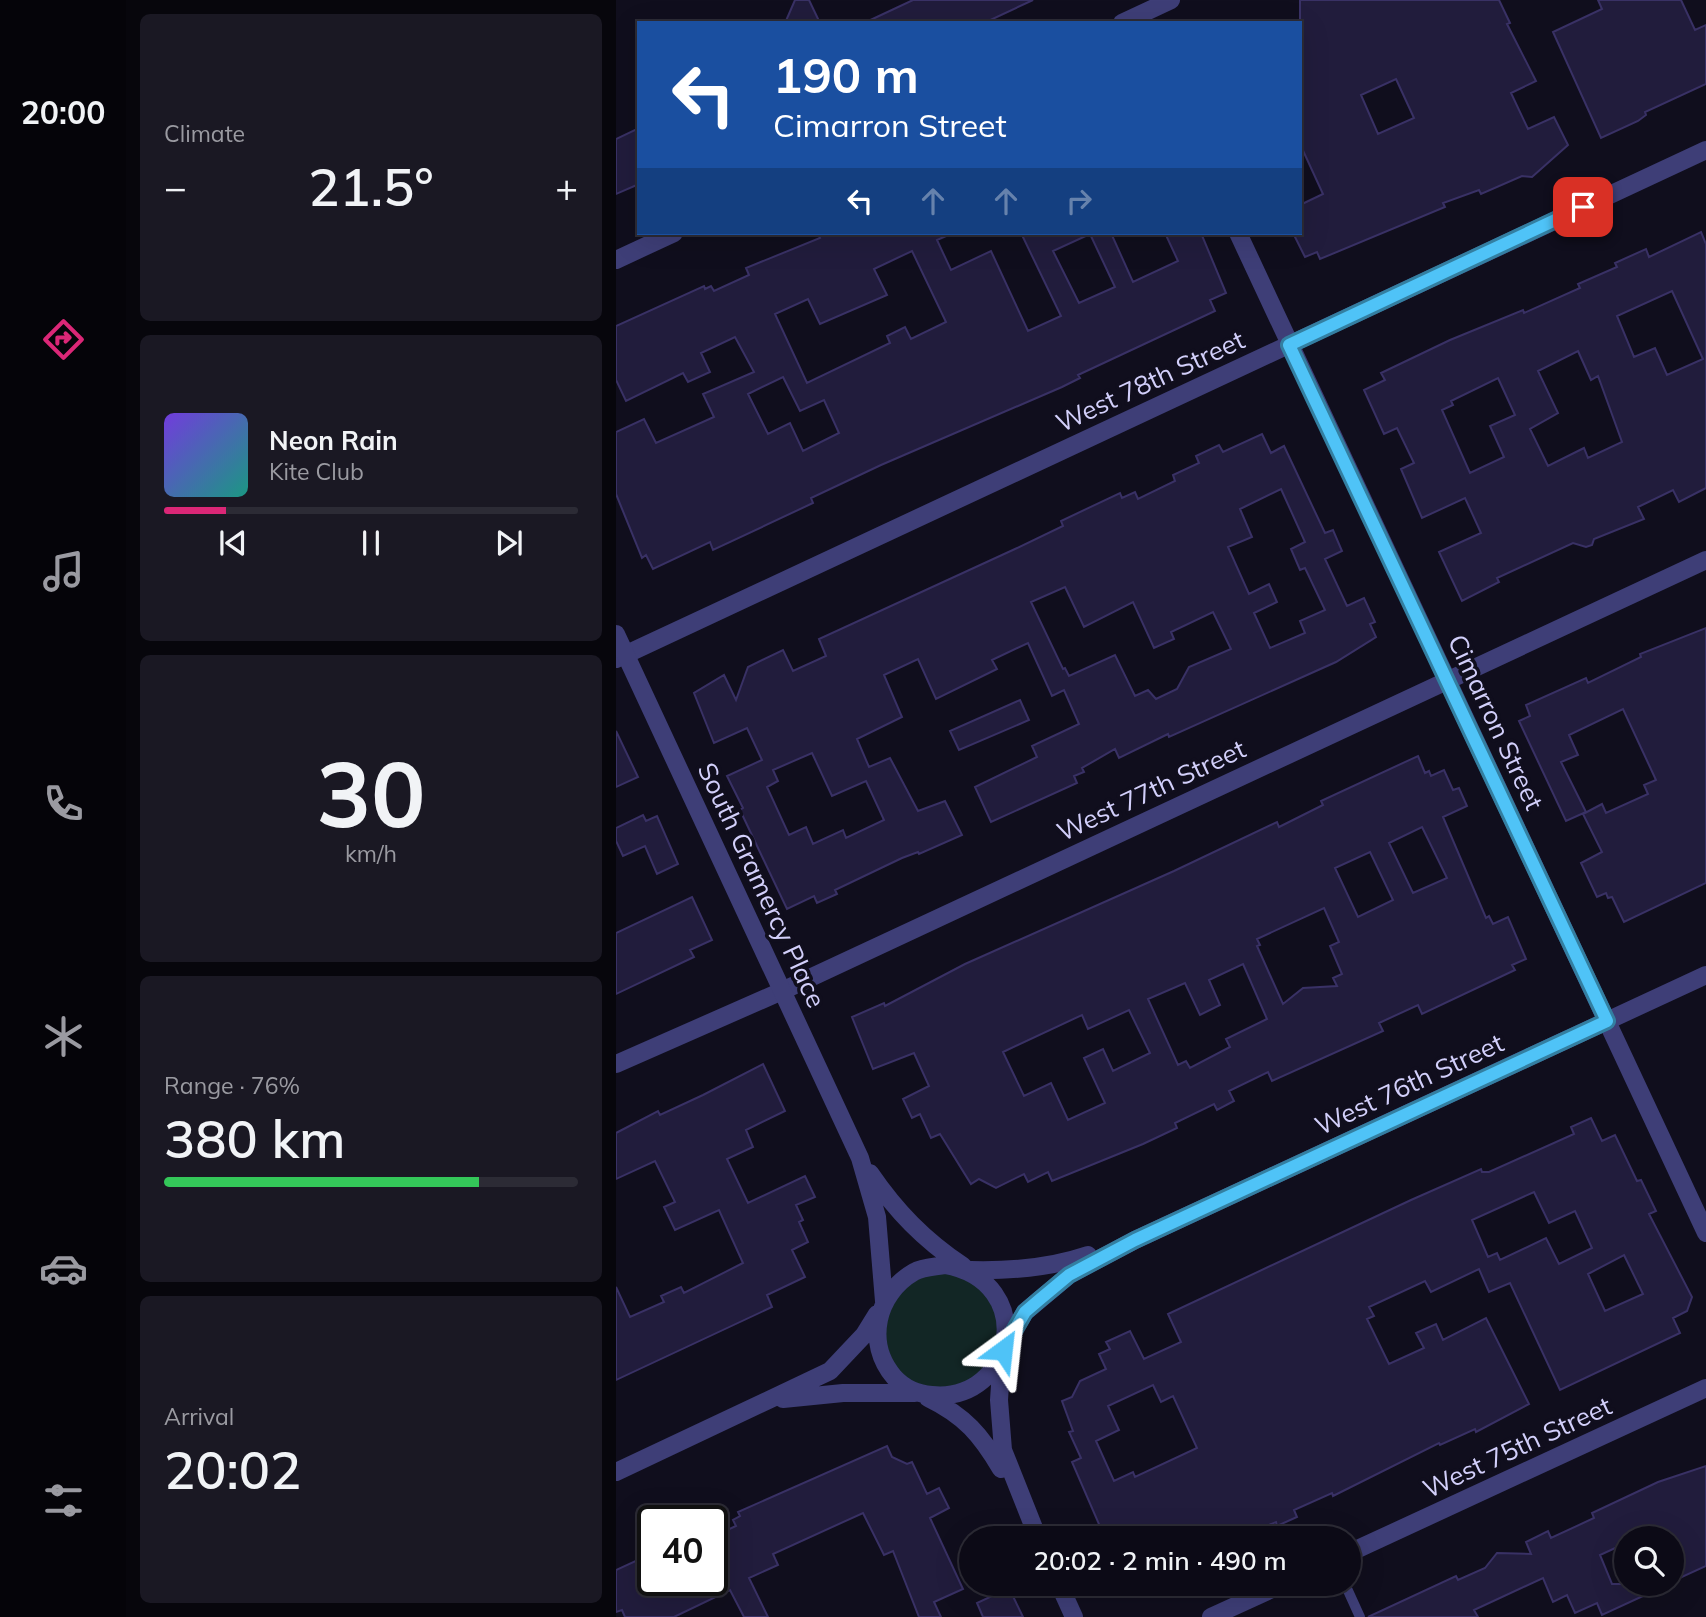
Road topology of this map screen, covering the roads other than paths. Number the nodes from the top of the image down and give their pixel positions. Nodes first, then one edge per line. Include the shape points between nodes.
1 (1171, 0) edge
2 (1138, 12) edge
3 (1706, 150) edge
4 (670, 235) edge
5 (1239, 235) edge
6 (616, 260) edge
7 (1289, 345) junction
8 (1706, 560) edge
9 (616, 634) edge
10 (621, 657) edge
11 (1448, 681) junction
12 (1706, 975) edge
13 (782, 991) junction
14 (1607, 1021) junction
15 (616, 1064) edge
16 (860, 1158) junction
17 (1706, 1233) edge
18 (1135, 1240) junction
19 (968, 1269) junction
20 (884, 1303) junction
21 (1002, 1351) junction
22 (1706, 1388) edge
23 (917, 1393) junction
24 (769, 1400) junction
25 (616, 1472) edge
26 (1023, 1505) junction
27 (1033, 1526) edge
28 (1361, 1547) edge
29 (1064, 1596) edge
30 (1257, 1596) edge
31 (1350, 1596) edge
32 (1074, 1617) edge
33 (1211, 1617) edge
34 (1360, 1617) edge

1 - 2 street
3 - 7 street, West 78th Street
4 - 6 street
5 - 7 street, Cimarron Street
7 - 10 street, West 78th Street
7 - 11 street, Cimarron Street
8 - 11 street, West 77th Street
9 - 10 street, South Gramercy Place
10 - 13 street, South Gramercy Place
11 - 13 street, West 77th Street
11 - 14 street, Cimarron Street
12 - 14 street, West 76th Street
13 - 15 street, West 77th Street
13 - 16 street, South Gramercy Place
14 - 17 street, Cimarron Street
14 - 18 street, West 76th Street
16 - 19 street, South Gramercy Place via 891,1205 929,1244
16 - 20 street, South Gramercy Place via 877,1217
18 - 19 street, West 76th Street via 1066,1263 1013,1271
18 - 21 street, West 76th Street via 1069,1275 1025,1312
19 - 20 street via 945,1265 917,1270 896,1284
19 - 21 street via 987,1281 1001,1304 1006,1330
20 - 23 street via 877,1325 880,1352 895,1378
20 - 24 street via 864,1335 830,1371
21 - 23 street via 992,1371 973,1386 945,1396
21 - 26 street via 1003,1450
22 - 28 street, West 75th Street
23 - 24 street
23 - 26 street via 954,1411 984,1439
24 - 25 street
26 - 27 street
29 - 32 street
30 - 33 street
31 - 34 lane

